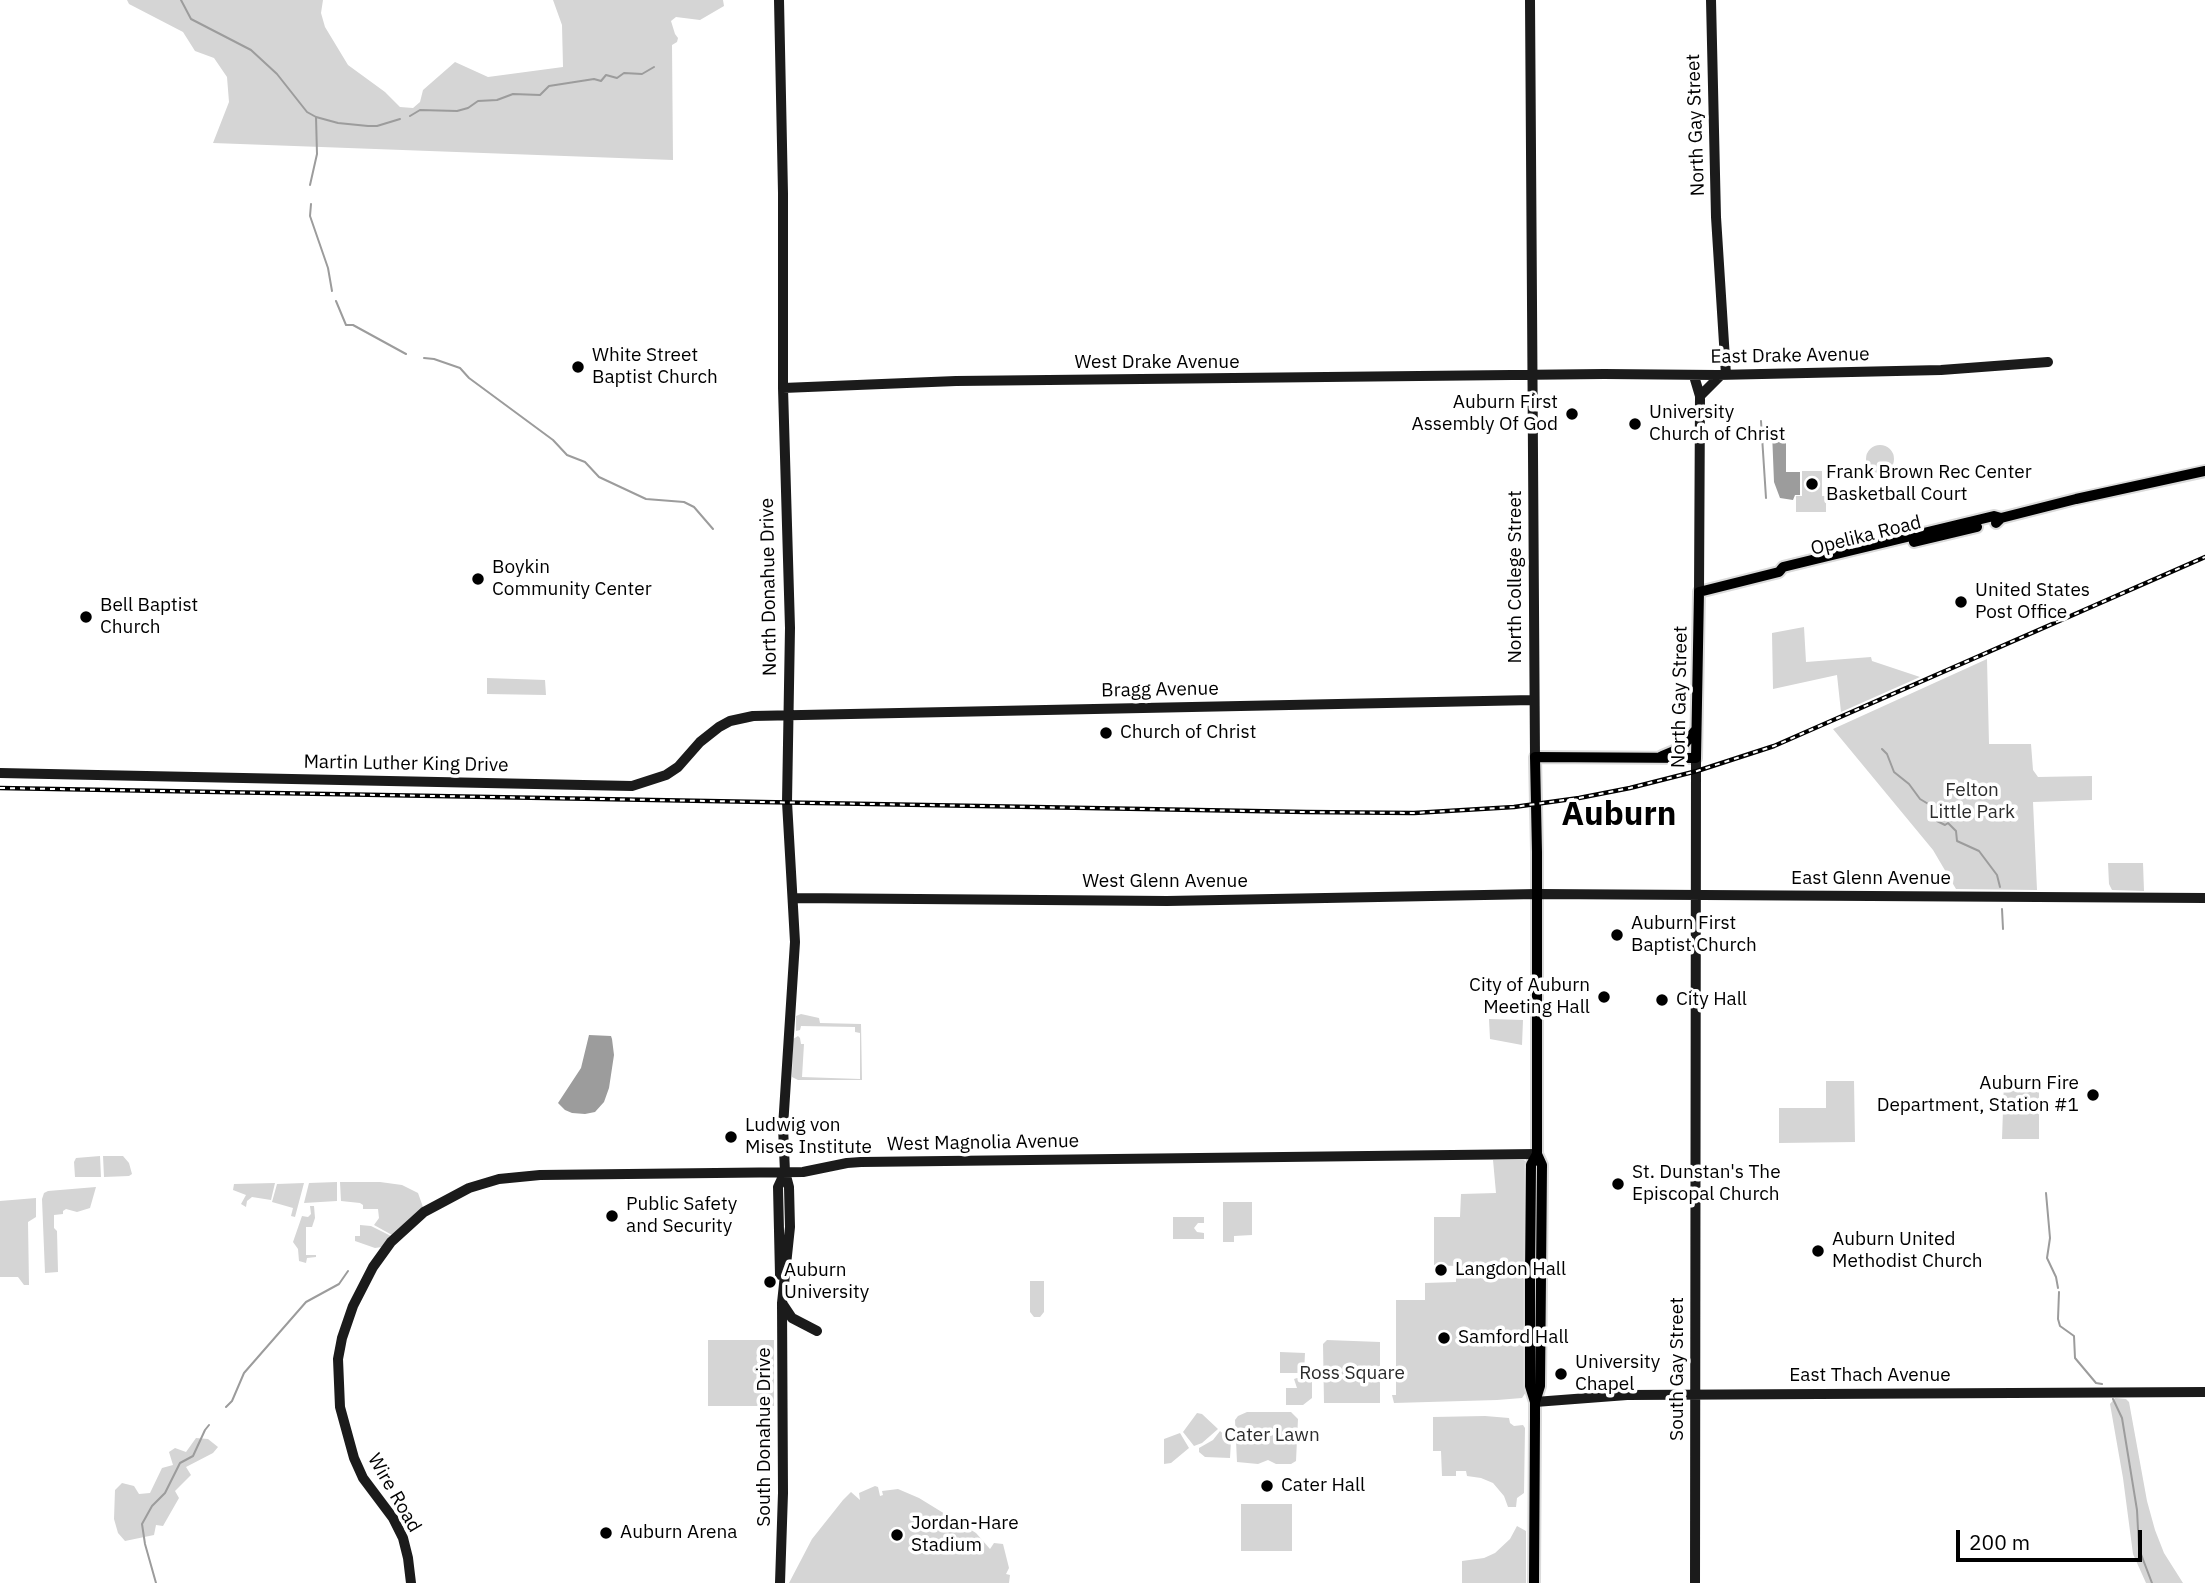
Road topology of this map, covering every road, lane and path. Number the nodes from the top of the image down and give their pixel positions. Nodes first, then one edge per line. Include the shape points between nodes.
1 (779, 0) edge
2 (1530, 0) edge
3 (1711, 0) edge
4 (2048, 362) dead end
5 (1723, 375) junction
6 (1532, 376) junction
7 (1694, 376) junction
8 (783, 388) junction
9 (1700, 396) junction
10 (2205, 471) edge
11 (1699, 592) junction
12 (1533, 700) junction
13 (788, 714) junction
14 (1696, 728) junction
15 (1535, 757) junction
16 (1696, 758) junction
17 (1655, 759) junction
18 (0, 773) edge
19 (1537, 894) junction
20 (1696, 895) junction
21 (793, 898) junction
22 (2205, 898) edge
23 (1537, 1154) junction
24 (1697, 1154) joint
25 (785, 1172) junction
26 (437, 1203) joint
27 (782, 1297) junction
28 (817, 1331) dead end
29 (2205, 1392) edge
30 (1696, 1395) junction
31 (1535, 1402) junction
32 (411, 1583) edge
33 (780, 1583) edge
34 (1534, 1583) edge
35 (1695, 1583) edge

1 - 8 street, North Donahue Drive
2 - 6 street, North College Street
3 - 5 street, North Gay Street
4 - 5 street, East Drake Avenue via 1941,370
5 - 7 street, East Drake Avenue
5 - 9 street
6 - 7 street, East Drake Avenue
6 - 8 street, West Drake Avenue via 956,381
6 - 12 street, North College Street
7 - 9 street, North Gay Street
8 - 13 street, North Donahue Drive
9 - 11 street, North Gay Street
10 - 11 main road, Opelika Road via 1934,530
11 - 14 main road, North Gay Street
12 - 13 street, Bragg Avenue
12 - 15 street, North College Street
13 - 18 street, Martin Luther King Drive via 730,721 709,734 666,775 632,786
13 - 21 street, North Donahue Drive
14 - 16 main road, North Gay Street
14 - 17 main road via 1681,748
15 - 17 main road
15 - 19 main road, North College Street
16 - 17 main road
16 - 20 street, North Gay Street
19 - 20 street, East Glenn Avenue
19 - 21 street, West Glenn Avenue via 1167,901
19 - 23 main road, North College Street
20 - 22 street, East Glenn Avenue
20 - 24 street, North Gay Street
21 - 25 street, North Donahue Drive
23 - 25 street, West Magnolia Avenue via 875,1162
23 - 31 main road, North College Street via 1531,1165 1530,1247 1530,1386
24 - 30 street, South Gay Street
25 - 26 street, West Magnolia Avenue via 511,1177 486,1181
25 - 27 street, South Donahue Drive via 778,1187
26 - 32 street, Wire Road via 391,1242 373,1267 349,1317 338,1359 340,1407 354,1458 403,1538
27 - 28 street via 792,1318
27 - 33 street, South Donahue Drive
29 - 30 street, East Thach Avenue
30 - 31 street, East Thach Avenue
30 - 35 street, South Gay Street
31 - 34 main road, North College Street

